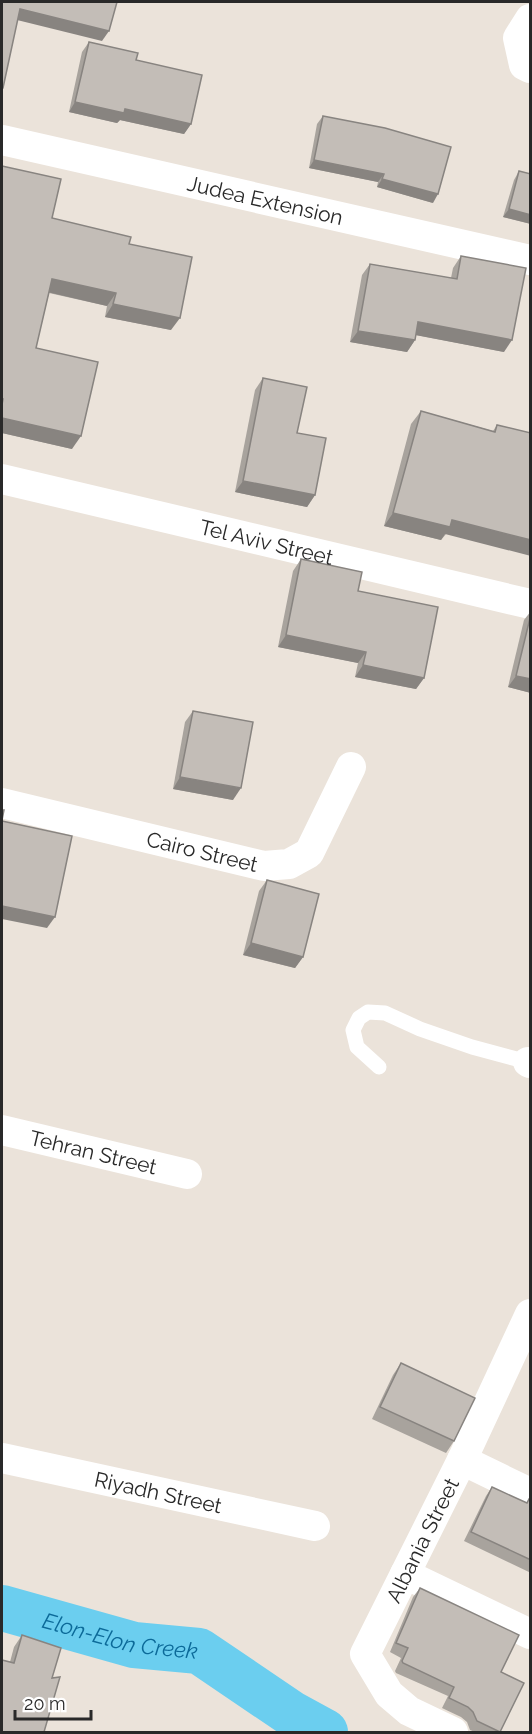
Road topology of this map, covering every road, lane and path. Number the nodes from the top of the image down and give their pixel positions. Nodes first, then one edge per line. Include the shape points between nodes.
1 (531, 19) edge
2 (527, 66) edge
3 (2, 140) edge
4 (531, 260) edge
5 (2, 479) edge
6 (531, 604) edge
7 (351, 767) dead end
8 (2, 803) edge
9 (529, 1063) edge
10 (379, 1067) dead end
11 (2, 1130) edge
12 (188, 1174) dead end
13 (531, 1314) edge
14 (522, 1354) edge
15 (2, 1458) edge
16 (462, 1460) junction
17 (531, 1493) edge
18 (315, 1526) dead end
19 (405, 1574) junction
20 (531, 1634) edge
21 (453, 1732) edge

1 - 2 street via 518,38
3 - 4 street, Judea Extension
5 - 6 street, Tel Aviv Street
7 - 8 street, Cairo Street via 309,853 289,864 264,866
9 - 10 lane via 420,1029 385,1013 368,1012 359,1018 353,1030 357,1047
11 - 12 street, Tehran Street
13 - 14 street, Albania Street
14 - 16 street, Albania Street
15 - 18 street, Riyadh Street
16 - 17 street
16 - 19 street, Albania Street
19 - 20 street
19 - 21 street, Albania Street via 365,1654 389,1694 409,1711

